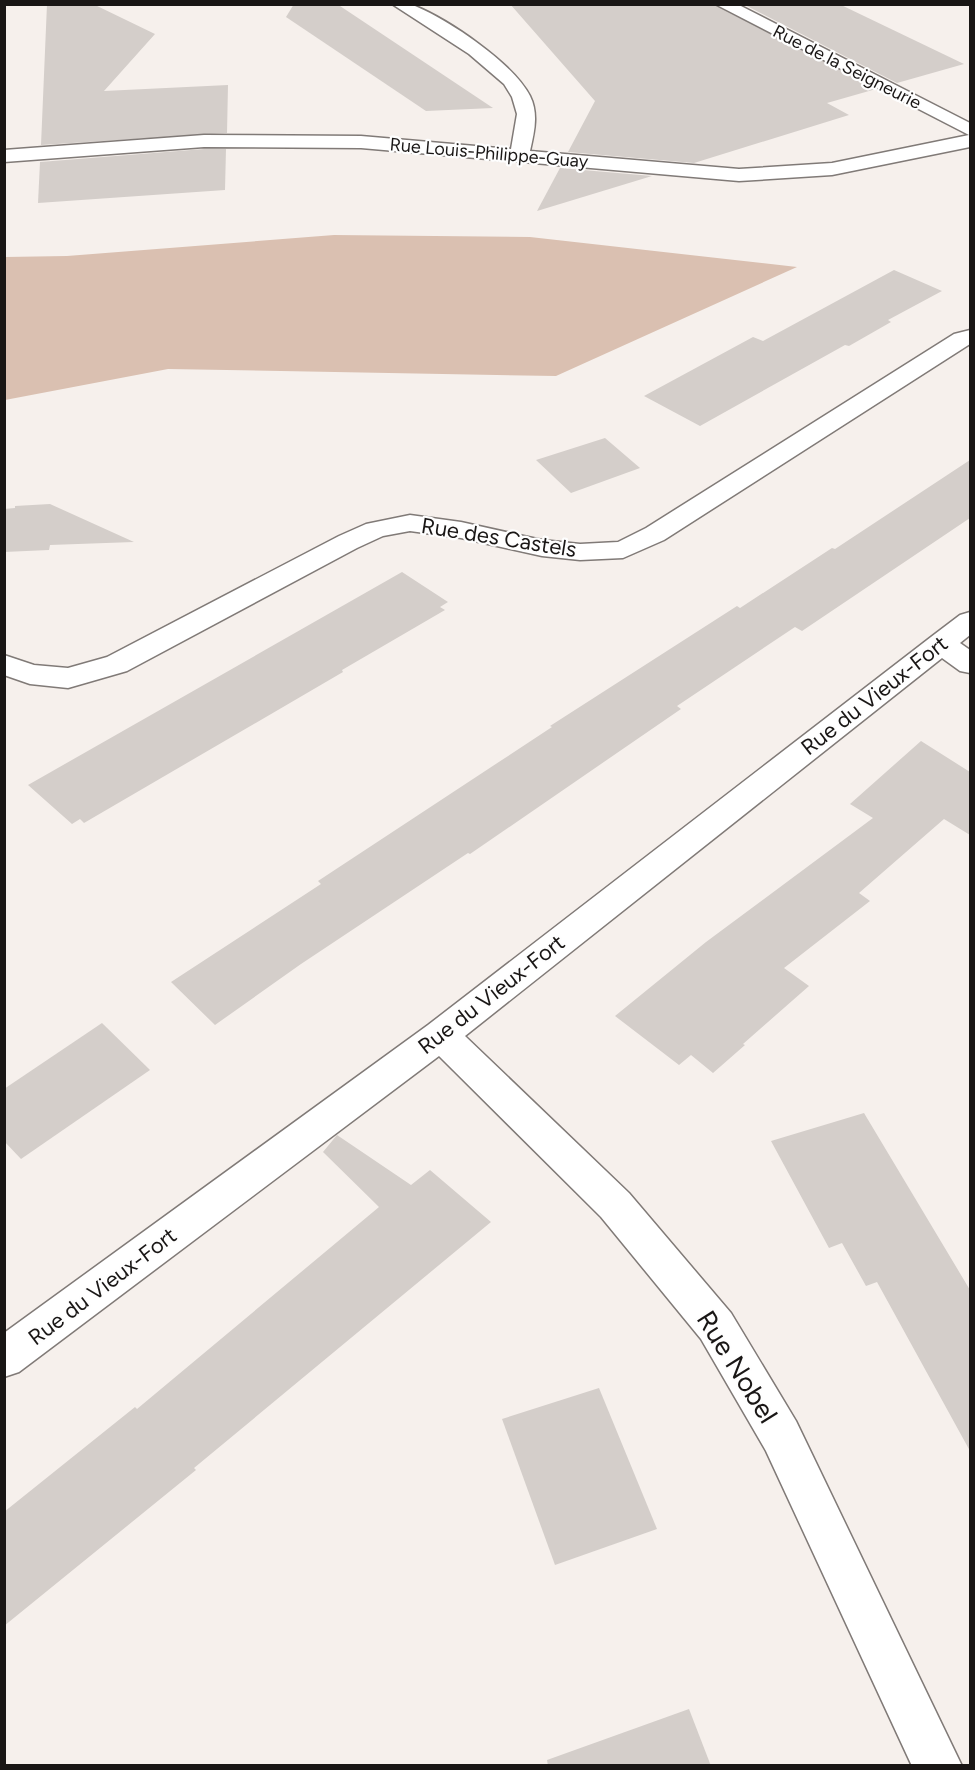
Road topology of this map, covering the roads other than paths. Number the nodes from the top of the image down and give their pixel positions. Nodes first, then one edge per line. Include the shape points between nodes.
1 (400, 4) edge
2 (723, 4) edge
3 (970, 130) edge
4 (970, 141) edge
5 (520, 155) junction
6 (4, 156) edge
7 (970, 337) edge
8 (970, 621) edge
9 (941, 643) junction
10 (4, 664) edge
11 (970, 664) edge
12 (441, 1035) junction
13 (4, 1358) edge
14 (938, 1766) edge

1 - 5 street via 485,56 508,78 521,95 526,113
2 - 3 street, Rue de la Seigneurie
4 - 5 street, Rue Louis-Philippe-Guay via 832,169 775,174 739,175
5 - 6 street, Rue Louis-Philippe-Guay via 361,142 204,141
7 - 10 street, Rue des Castels via 624,550 580,552 542,548 410,523 375,530 117,664 68,678 30,674
8 - 9 street, Rue du Vieux-Fort
9 - 11 street
9 - 12 street, Rue du Vieux-Fort
12 - 13 street, Rue du Vieux-Fort
12 - 14 street, Rue Nobel via 615,1205 716,1326 781,1436

